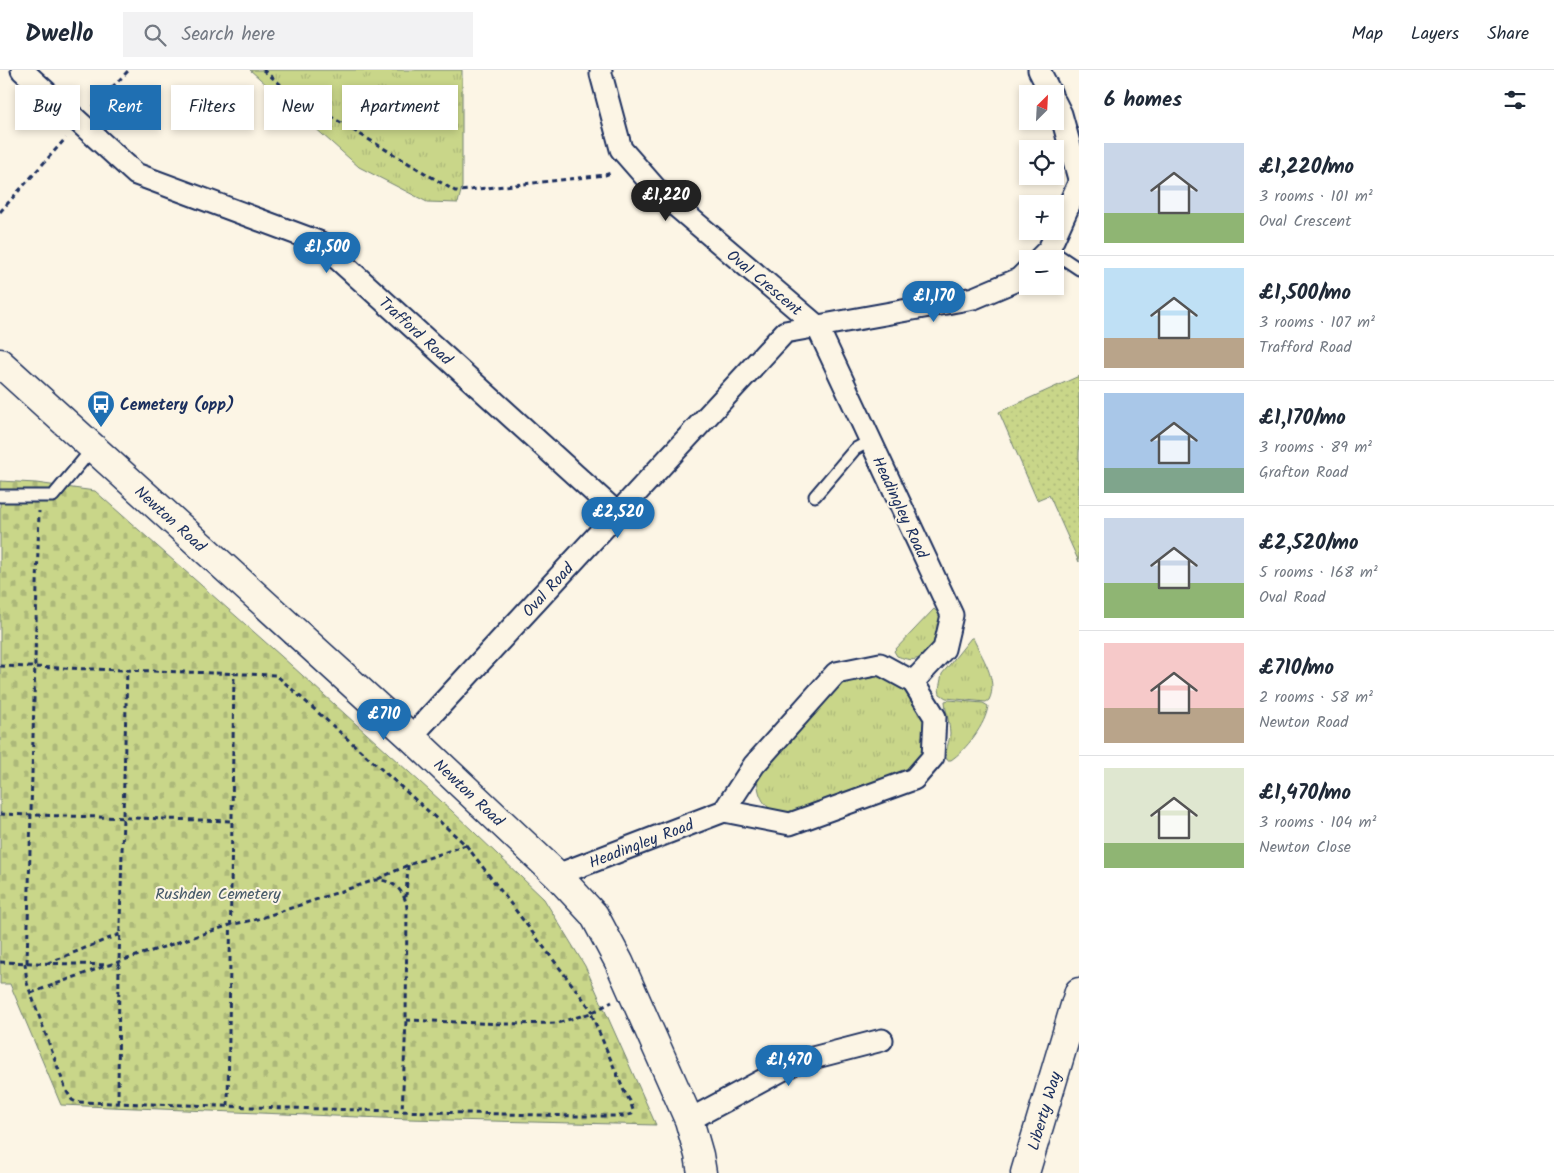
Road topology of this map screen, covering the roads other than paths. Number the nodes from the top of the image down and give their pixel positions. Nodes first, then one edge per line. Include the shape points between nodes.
1 (22, 70) edge
2 (601, 70) edge
3 (1039, 70) edge
4 (1046, 85) edge
5 (1064, 125) edge
6 (1079, 179) edge
7 (1079, 183) edge
8 (1046, 250) edge
9 (1064, 263) edge
10 (1079, 269) edge
11 (1019, 279) edge
12 (816, 326) junction
13 (0, 363) edge
14 (870, 441) junction
15 (93, 448) junction
16 (0, 496) edge
17 (815, 496) dead end
18 (617, 513) junction
19 (913, 682) junction
20 (410, 737) junction
21 (724, 811) junction
22 (557, 875) junction
23 (1079, 992) edge
24 (882, 1040) dead end
25 (689, 1120) junction
26 (702, 1173) edge
27 (1025, 1173) edge

1 - 18 street, Trafford Road via 136,174 319,242
2 - 12 street, Oval Crescent via 621,149 656,189
3 - 4 street
5 - 6 street
7 - 8 street
9 - 10 lane
11 - 12 street, Oval Road via 974,298
12 - 14 street, Headingley Road
12 - 18 street, Oval Road via 785,332
13 - 15 main road, Newton Road
14 - 17 lane via 855,449
14 - 19 street, Headingley Road via 952,615 944,649
15 - 16 lane via 53,496
15 - 20 main road, Newton Road
18 - 20 street, Oval Road
19 - 21 street via 880,664 836,673 754,764
19 - 21 street via 935,717 933,757 914,779 790,824
20 - 22 main road, Newton Road
21 - 22 street, Headingley Road
22 - 25 main road, Newton Road via 594,915 619,962
23 - 27 main road, Liberty Way
24 - 25 street via 797,1062
25 - 26 main road, Newton Road

